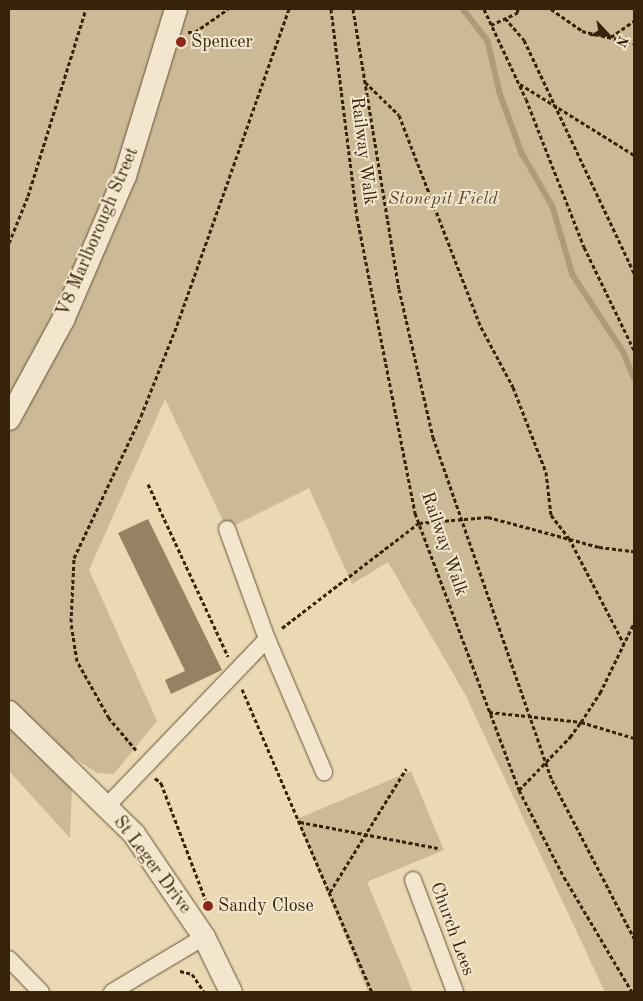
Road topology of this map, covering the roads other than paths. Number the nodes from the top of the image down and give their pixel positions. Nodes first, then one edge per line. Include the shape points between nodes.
1 (176, 9) edge
2 (9, 419) edge
3 (227, 530) dead end
4 (267, 639) junction
5 (9, 712) edge
6 (324, 772) dead end
7 (107, 806) junction
8 (413, 880) dead end
9 (204, 937) junction
10 (9, 959) edge
11 (41, 992) edge
12 (112, 992) edge
13 (231, 992) edge
14 (454, 992) edge

1 - 2 street, V8 Marlborough Street via 126,176 63,320
3 - 4 street
4 - 6 street
4 - 7 street
5 - 7 street, St Leger Drive
7 - 9 street, St Leger Drive via 134,834
8 - 14 street, Church Lees
9 - 12 street
9 - 13 street, St Leger Drive
10 - 11 street

